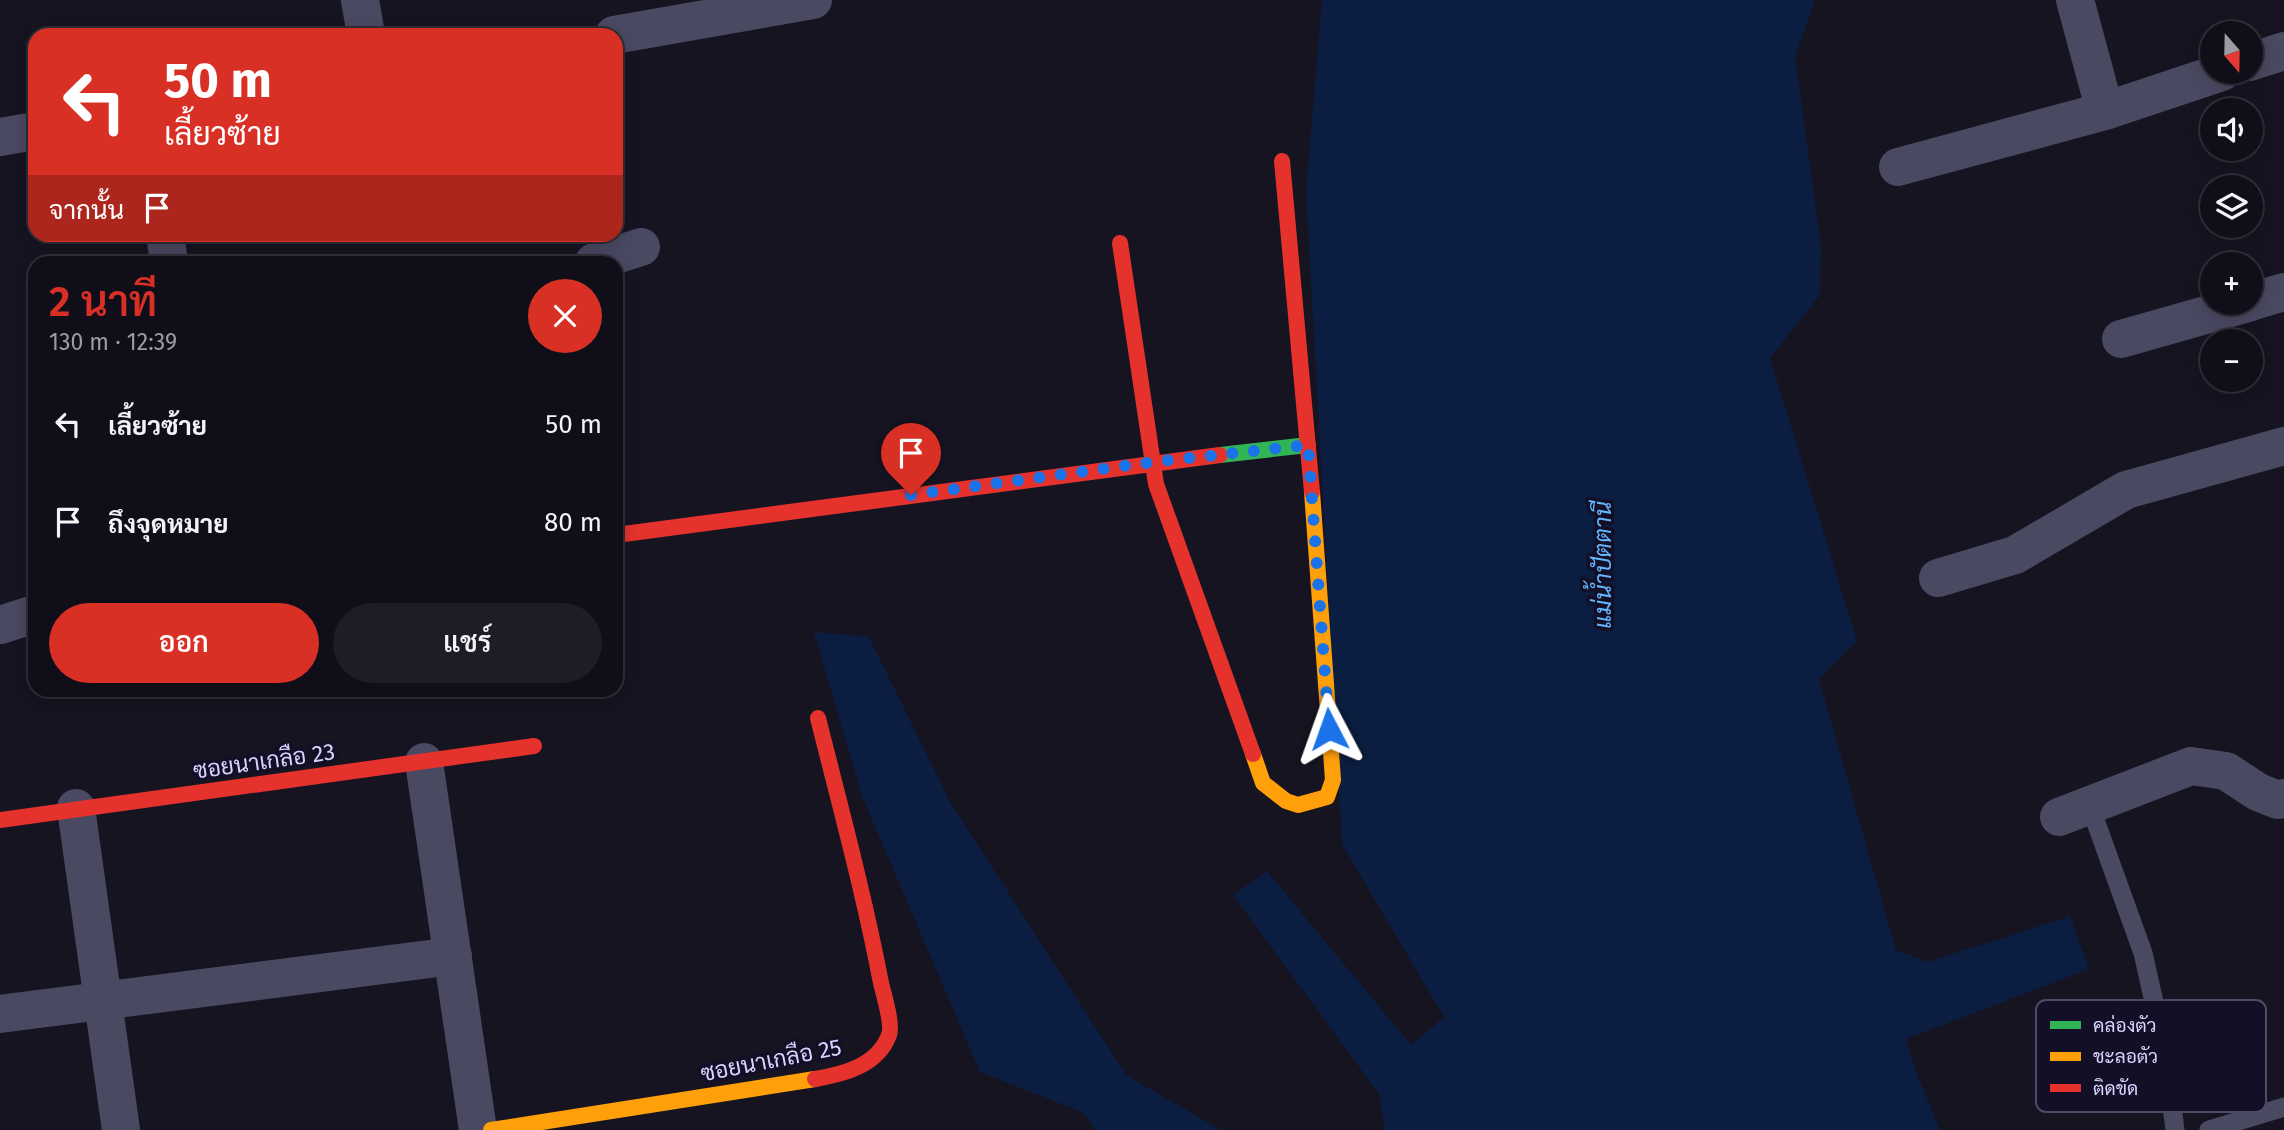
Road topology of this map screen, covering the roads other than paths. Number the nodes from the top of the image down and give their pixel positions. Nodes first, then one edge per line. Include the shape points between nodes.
1 (360, 0) edge
2 (813, 0) edge
3 (2075, 0) edge
4 (365, 28) edge
5 (623, 33) edge
6 (2284, 51) edge
7 (2263, 58) edge
8 (2200, 79) edge
9 (2105, 111) junction
10 (28, 132) edge
11 (0, 137) edge
12 (1282, 161) dead end
13 (1898, 167) dead end
14 (1120, 243) dead end
15 (641, 247) dead end
16 (613, 256) edge
17 (2284, 293) edge
18 (2263, 298) edge
19 (2204, 315) edge
20 (2121, 339) dead end
21 (1308, 445) junction
22 (2284, 446) edge
23 (1153, 462) junction
24 (623, 534) edge
25 (1938, 579) dead end
26 (28, 616) edge
27 (0, 625) edge
28 (818, 718) dead end
29 (534, 746) dead end
30 (424, 762) junction
31 (2284, 798) edge
32 (76, 808) junction
33 (2074, 812) joint
34 (0, 820) edge
35 (453, 957) junction
36 (103, 999) junction
37 (2154, 1000) edge
38 (0, 1014) edge
39 (2284, 1107) edge
40 (2173, 1112) edge
41 (121, 1130) edge
42 (478, 1130) edge
43 (491, 1130) edge
44 (2175, 1130) edge
45 (2209, 1130) edge

1 - 4 street
2 - 5 street
3 - 9 street
6 - 7 street
8 - 9 street
9 - 13 street
10 - 11 street
12 - 21 street
14 - 23 street
15 - 16 street
17 - 18 street
19 - 20 street
21 - 23 street
21 - 23 street via 1334,780 1327,797 1304,805 1286,804 1263,783 1156,484
22 - 25 street via 2126,490 2015,555
23 - 24 street
26 - 27 street
28 - 43 street, ซอยนาเกลือ 25 via 870,925 891,1032 881,1053 866,1064 828,1077
29 - 30 street, ซอยนาเกลือ 23
30 - 32 street, ซอยนาเกลือ 23
30 - 35 street
31 - 33 street via 2258,792 2226,771 2191,766
32 - 34 street, ซอยนาเกลือ 23
32 - 36 street
33 - 37 lane via 2143,953
35 - 36 street
35 - 42 street
36 - 38 street
36 - 41 street
39 - 45 lane
40 - 44 lane

